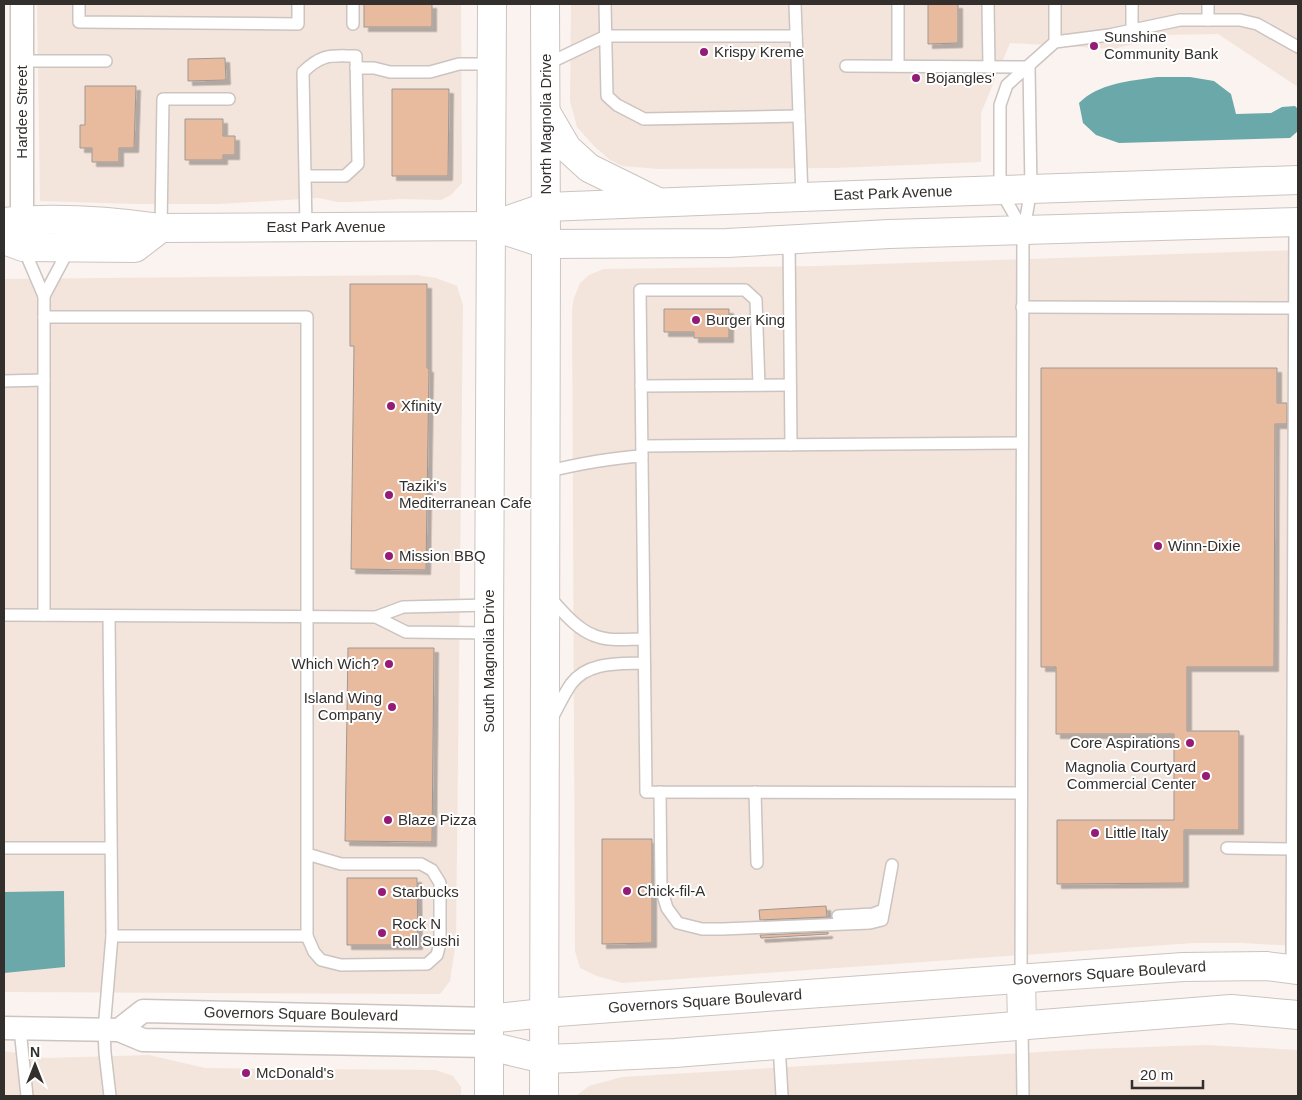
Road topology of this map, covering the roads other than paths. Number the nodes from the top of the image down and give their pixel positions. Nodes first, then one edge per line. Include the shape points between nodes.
1 (22, 4) edge
2 (79, 4) edge
3 (298, 4) edge
4 (353, 4) edge
5 (492, 4) edge
6 (545, 4) edge
7 (605, 4) edge
8 (795, 4) edge
9 (898, 4) edge
10 (988, 4) edge
11 (1055, 4) edge
12 (1132, 4) edge
13 (1208, 4) edge
14 (1208, 20) junction
15 (352, 24) dead end
16 (1132, 30) junction
17 (606, 36) junction
18 (796, 36) junction
19 (1055, 42) junction
20 (1298, 47) edge
21 (22, 61) junction
22 (106, 61) dead end
23 (491, 64) junction
24 (546, 65) junction
25 (846, 66) dead end
26 (898, 66) junction
27 (989, 67) junction
28 (1028, 67) junction
29 (356, 68) junction
30 (228, 99) dead end
31 (546, 112) junction
32 (799, 116) junction
33 (305, 176) junction
34 (1298, 180) edge
35 (1031, 189) junction
36 (1000, 190) junction
37 (802, 197) junction
38 (660, 202) junction
39 (546, 207) junction
40 (13, 221) edge
41 (1297, 222) edge
42 (491, 226) junction
43 (306, 227) junction
44 (161, 228) junction
45 (1023, 230) junction
46 (789, 240) junction
47 (14, 243) edge
48 (546, 244) junction
49 (70, 247) junction
50 (44, 296) junction
51 (1022, 307) junction
52 (1295, 308) junction
53 (44, 317) junction
54 (44, 380) junction
55 (4, 381) edge
56 (758, 385) junction
57 (790, 385) junction
58 (642, 386) junction
59 (1022, 443) junction
60 (791, 445) junction
61 (642, 451) junction
62 (545, 472) junction
63 (545, 592) junction
64 (489, 605) junction
65 (4, 616) edge
66 (44, 616) junction
67 (109, 616) junction
68 (307, 616) junction
69 (376, 617) junction
70 (488, 633) junction
71 (644, 639) junction
72 (644, 663) junction
73 (544, 733) junction
74 (660, 792) junction
75 (756, 792) junction
76 (1021, 793) junction
77 (4, 848) edge
78 (112, 848) junction
79 (1227, 848) dead end
80 (1292, 849) junction
81 (307, 854) junction
82 (757, 863) dead end
83 (892, 865) dead end
84 (112, 936) junction
85 (307, 936) junction
86 (1295, 970) edge
87 (1021, 979) junction
88 (543, 1013) junction
89 (1298, 1015) edge
90 (488, 1018) junction
91 (1022, 1025) junction
92 (12, 1029) edge
93 (111, 1030) junction
94 (779, 1044) junction
95 (489, 1046) junction
96 (544, 1060) junction
97 (27, 1096) edge
98 (110, 1096) edge
99 (489, 1096) edge
100 (544, 1096) edge
101 (782, 1096) edge
102 (1023, 1096) edge

1 - 21 street, Hardee Street
2 - 3 lane via 79,22 298,24
4 - 15 lane
5 - 23 main road
6 - 24 main road, North Magnolia Drive
7 - 17 lane
8 - 18 lane
9 - 26 lane
10 - 27 lane
11 - 19 lane
12 - 16 lane
13 - 14 lane
14 - 16 lane via 1180,20
14 - 20 lane via 1240,20 1256,24
16 - 19 lane
17 - 18 lane
17 - 24 lane
17 - 32 lane via 607,96 644,119
18 - 32 lane
19 - 28 lane
21 - 22 lane
21 - 40 street, Hardee Street
23 - 29 lane via 459,64 430,72
23 - 42 main road
24 - 31 main road, North Magnolia Drive
25 - 26 lane
26 - 27 lane
27 - 28 lane
28 - 35 lane
28 - 36 lane via 1006,85 1000,105
29 - 33 lane via 358,164 345,176
29 - 33 lane via 356,56 326,56 314,61 303,72
30 - 44 lane via 164,99
31 - 38 main road via 567,148 589,168
31 - 39 main road, North Magnolia Drive
32 - 37 lane
33 - 43 lane
34 - 35 main road, East Park Avenue
35 - 36 main road, East Park Avenue
35 - 45 lane
36 - 37 main road, East Park Avenue
36 - 45 lane
37 - 38 main road, East Park Avenue
38 - 39 main road, East Park Avenue
39 - 42 main road, East Park Avenue
39 - 48 main road, North Magnolia Drive
40 - 44 main road, East Park Avenue via 121,222
41 - 45 main road, East Park Avenue
41 - 52 lane
42 - 43 main road, East Park Avenue
42 - 48 main road, East Park Avenue
42 - 64 main road, South Magnolia Drive
43 - 44 main road, East Park Avenue
44 - 49 main road via 134,248
45 - 46 main road, East Park Avenue
45 - 51 lane
46 - 48 main road, East Park Avenue
46 - 57 lane
47 - 49 main road
47 - 50 lane
48 - 62 main road
49 - 50 lane
50 - 53 lane
51 - 52 lane
51 - 59 lane
52 - 80 lane
53 - 54 lane
53 - 68 lane via 307,317
54 - 55 lane
54 - 66 lane
56 - 57 lane
56 - 58 lane
56 - 58 lane via 756,300 745,290 640,290
57 - 60 lane
58 - 61 lane
59 - 60 lane
59 - 76 lane
60 - 61 lane
61 - 62 lane
61 - 71 lane
62 - 63 main road
63 - 71 lane via 577,626 593,635 610,639
63 - 73 main road
64 - 69 lane via 404,607
64 - 70 main road, South Magnolia Drive
65 - 66 lane
66 - 67 lane
67 - 68 lane
67 - 78 lane
68 - 69 lane
68 - 81 lane
69 - 70 lane via 406,632
70 - 90 main road, South Magnolia Drive
71 - 72 lane
72 - 73 lane via 604,665 587,670 572,683
72 - 74 lane via 646,792
73 - 88 main road
74 - 75 lane
74 - 83 lane via 661,888 667,908 678,923 702,929 723,929 882,920
75 - 76 lane
75 - 82 lane
76 - 87 lane
77 - 78 lane
78 - 84 lane
79 - 80 lane
80 - 86 lane
81 - 85 lane
81 - 85 lane via 341,864 421,864 432,870 440,883 440,943 437,955 427,964 341,965 321,960
84 - 85 lane
84 - 93 lane
86 - 87 main road, Governors Square Boulevard via 1266,966 1182,967
87 - 88 main road, Governors Square Boulevard
87 - 91 main road
88 - 90 main road, Governors Square Boulevard
88 - 96 main road
89 - 91 main road, Governors Square Boulevard via 1231,1009
90 - 93 street, Governors Square Boulevard via 144,1011
90 - 95 main road, South Magnolia Drive
91 - 94 main road, Governors Square Boulevard
91 - 102 lane
92 - 93 street, Governors Square Boulevard
92 - 97 lane
93 - 95 street, Governors Square Boulevard via 144,1040
93 - 98 lane via 105,1054
94 - 96 main road, Governors Square Boulevard
94 - 101 lane
95 - 96 main road, Governors Square Boulevard
95 - 99 main road, South Magnolia Drive
96 - 100 main road

